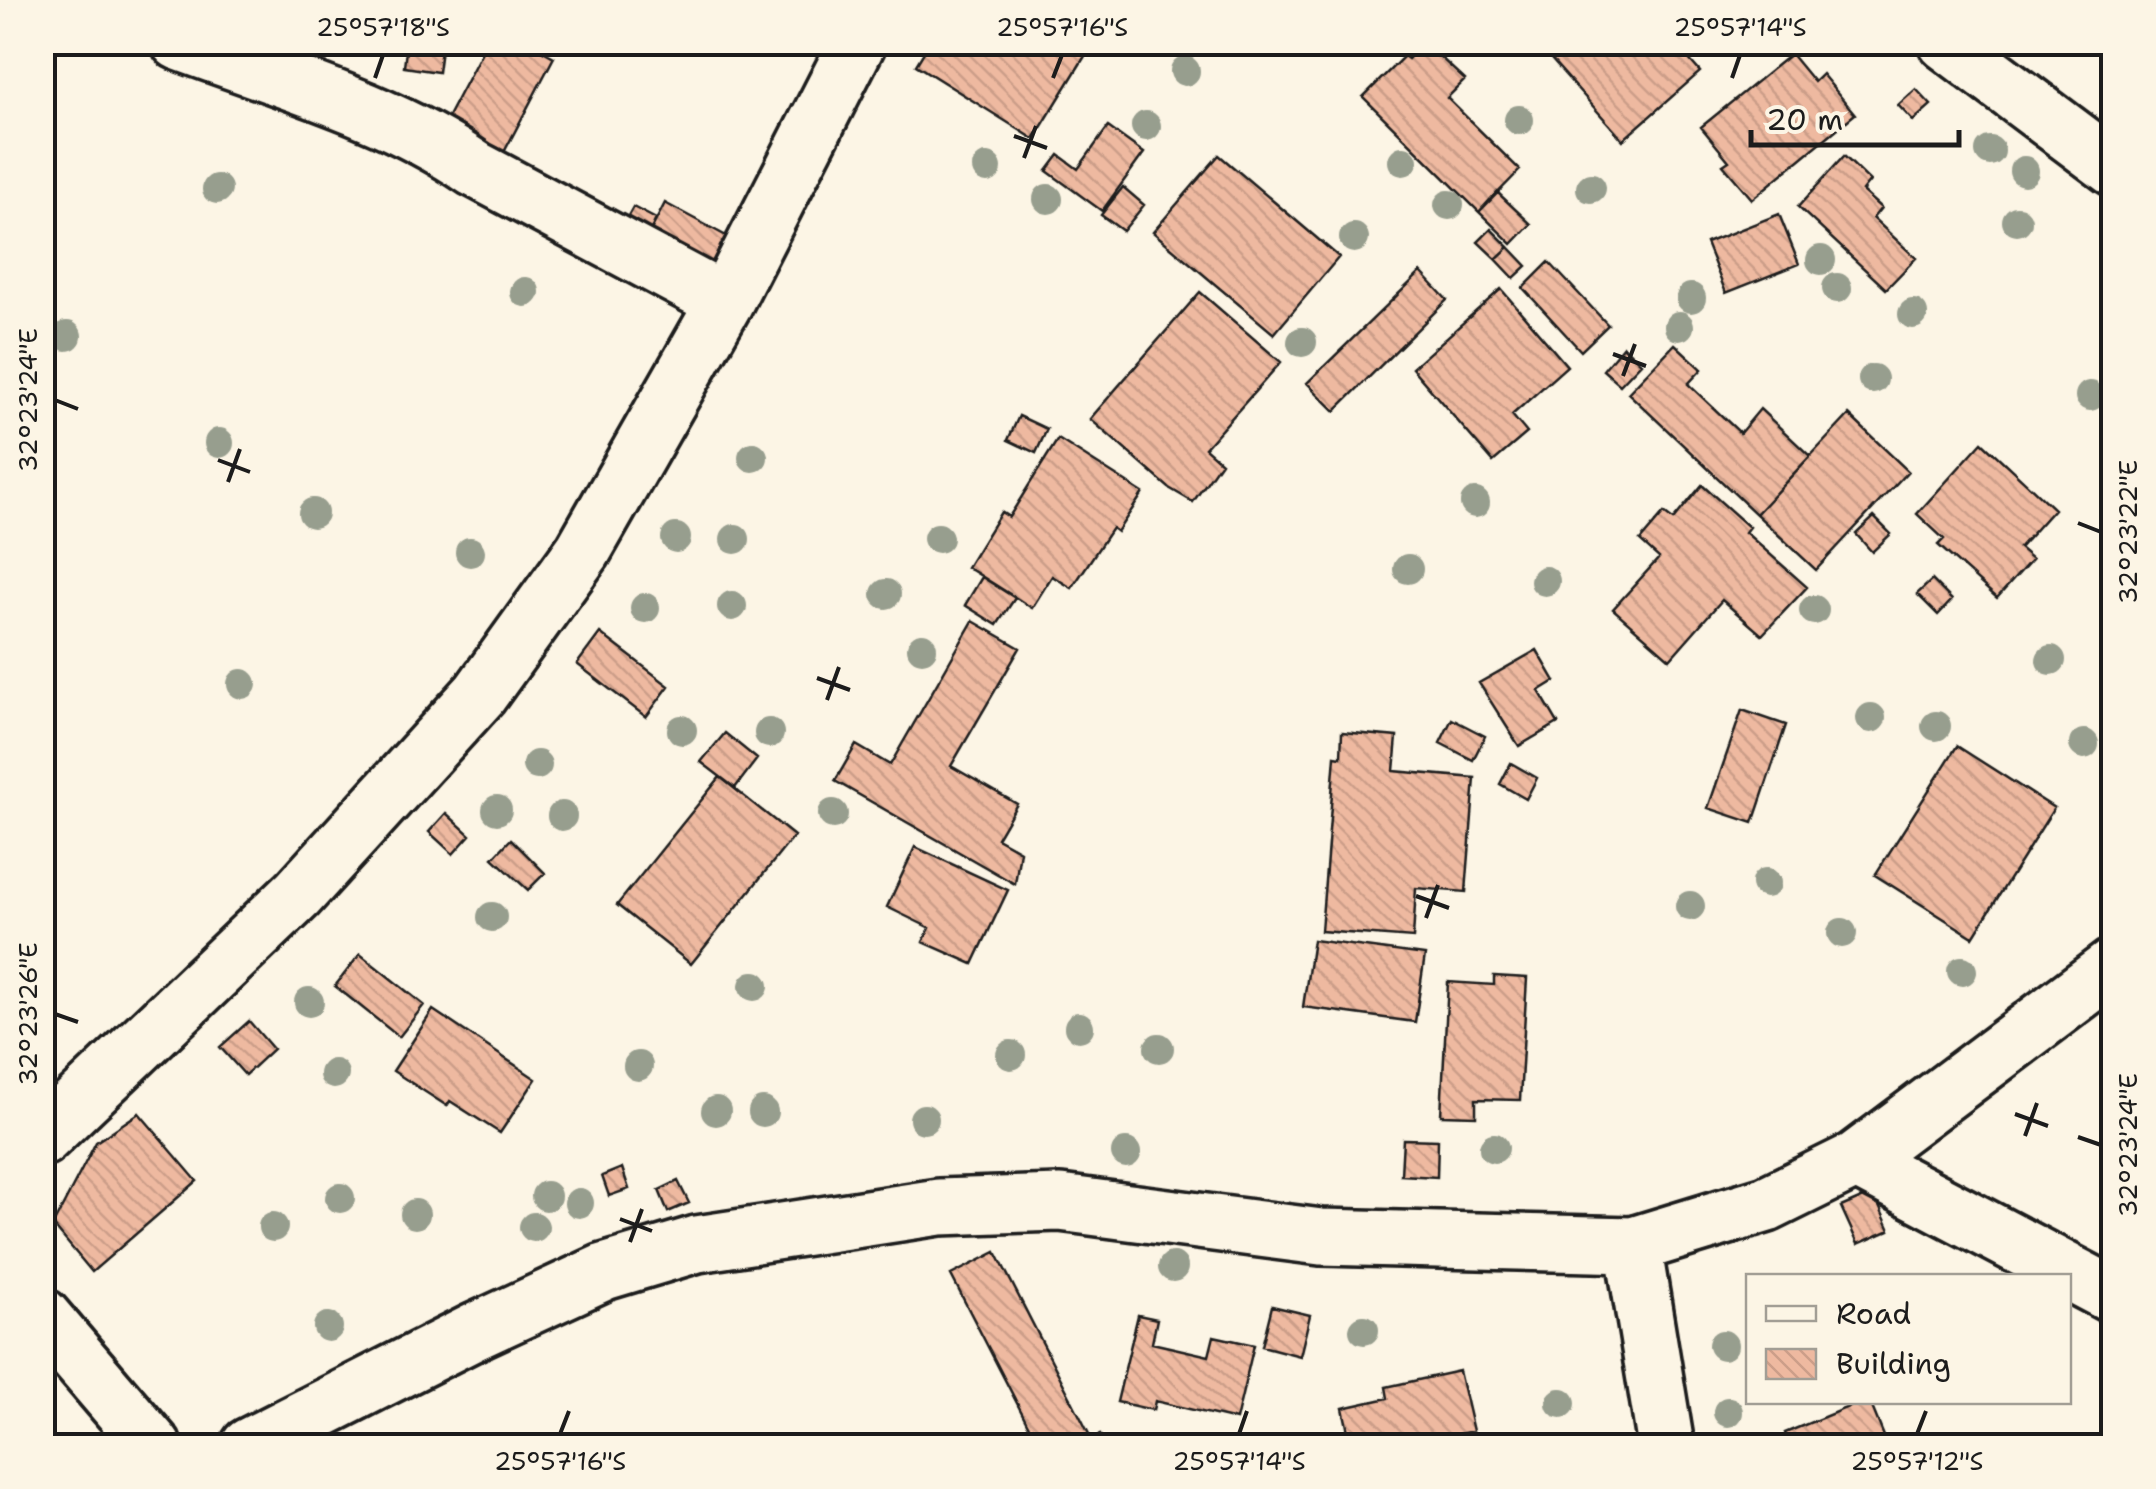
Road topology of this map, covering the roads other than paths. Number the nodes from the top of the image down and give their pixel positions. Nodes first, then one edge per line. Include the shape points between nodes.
1 (179, 42) edge
2 (858, 42) edge
3 (1946, 42) edge
4 (2114, 168) edge
5 (725, 302) junction
6 (2114, 966) edge
7 (42, 1138) edge
8 (1856, 1160) junction
9 (1633, 1245) junction
10 (2114, 1296) edge
11 (42, 1316) edge
12 (154, 1446) edge
13 (248, 1446) edge
14 (1666, 1446) edge

1 - 5 street via 438,144
2 - 5 street
3 - 4 street
5 - 7 street via 583,550 480,694 298,894
6 - 8 street
8 - 9 street via 1766,1204
8 - 10 street
9 - 13 street via 1321,1237 1060,1204 939,1207 697,1244 604,1272
9 - 14 street
11 - 12 street

